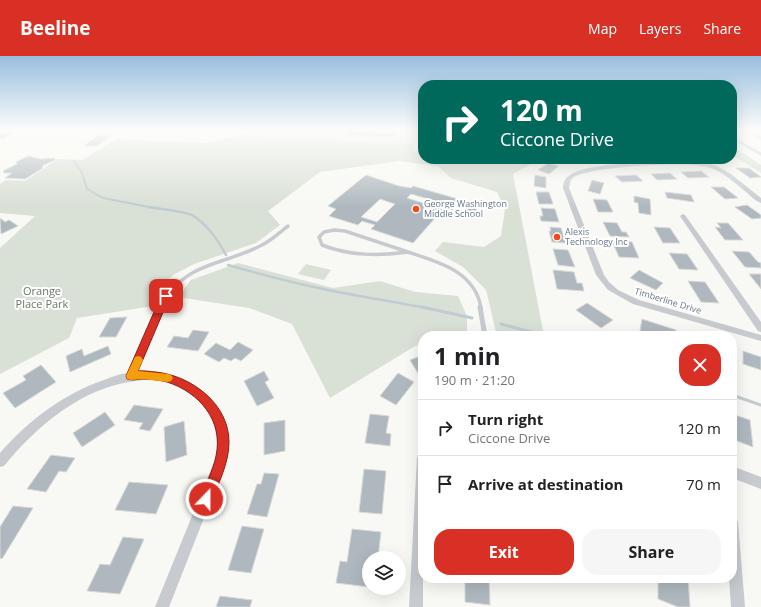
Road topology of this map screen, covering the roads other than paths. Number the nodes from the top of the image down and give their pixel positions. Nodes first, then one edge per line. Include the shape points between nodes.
1 (675, 164) edge
2 (699, 164) edge
3 (761, 201) edge
4 (683, 216) dead end
5 (288, 226) dead end
6 (409, 252) junction
7 (166, 296) joint
8 (761, 329) edge
9 (484, 331) edge
10 (737, 331) edge
11 (737, 331) edge
12 (761, 338) edge
13 (131, 376) junction
14 (0, 462) edge
15 (737, 474) edge
16 (761, 483) edge
17 (418, 564) edge
18 (736, 583) edge
19 (162, 607) edge
20 (416, 607) edge
21 (738, 607) edge

1 - 11 street, Timberline Drive via 593,168 575,173 566,183 566,188 600,275 608,286 636,302
2 - 3 street, Timberline Drive via 718,169
4 - 8 street
5 - 7 lane via 262,246 186,274 171,287
6 - 6 lane via 336,229 328,230 319,237 322,245 345,253 364,255
6 - 9 lane via 446,264 461,274 474,290
7 - 13 street
10 - 12 street, Timberline Drive
13 - 14 street via 90,390 51,412 18,440
13 - 19 street via 167,377 186,385 209,403 216,414 222,434 222,457
15 - 16 street
17 - 20 street
18 - 21 street

